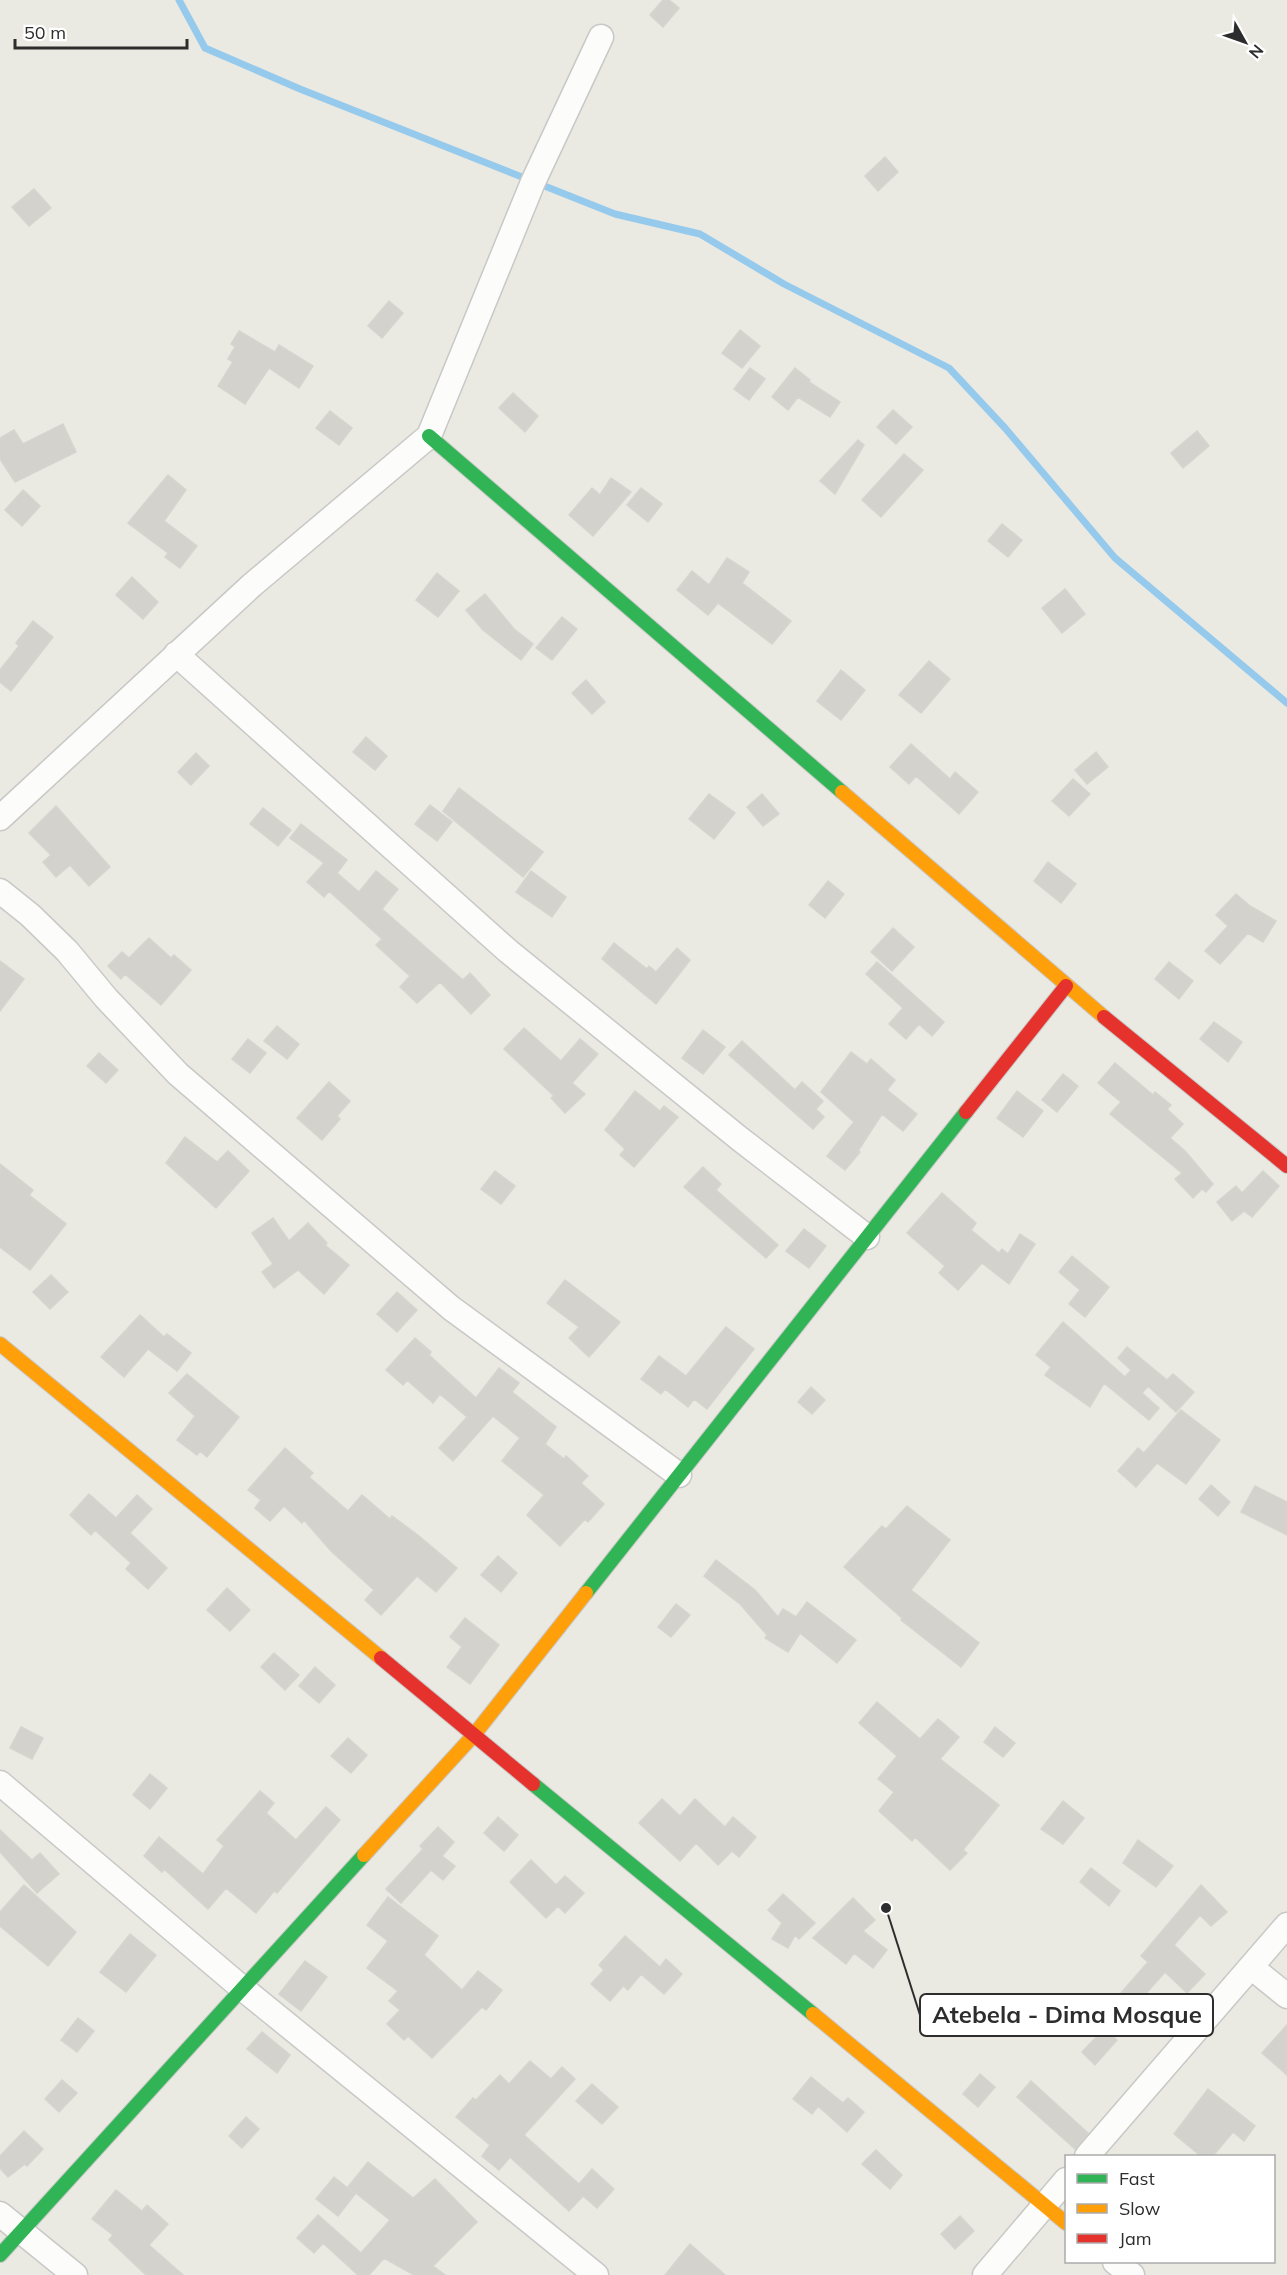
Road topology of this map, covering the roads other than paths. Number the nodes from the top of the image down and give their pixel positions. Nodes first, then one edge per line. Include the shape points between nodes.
1 (601, 37) dead end
2 (429, 436) junction
3 (176, 654) junction
4 (0, 818) edge
5 (0, 891) edge
6 (1066, 986) junction
7 (1287, 1166) edge
8 (867, 1237) junction
9 (0, 1344) edge
10 (679, 1475) junction
11 (473, 1736) junction
12 (0, 1783) edge
13 (1287, 1925) edge
14 (1251, 1967) junction
15 (242, 1988) junction
16 (1287, 1996) edge
17 (1089, 2155) edge
18 (1065, 2181) edge
19 (1044, 2206) junction
20 (0, 2214) edge
21 (1065, 2222) edge
22 (22, 2233) junction
23 (0, 2255) edge
24 (1116, 2263) edge
25 (75, 2275) edge
26 (596, 2275) edge
27 (985, 2275) edge
28 (1132, 2275) edge

1 - 2 street via 533,182
2 - 3 street
2 - 6 street
3 - 4 street
3 - 8 street via 508,951
5 - 10 street via 66,951 178,1074 451,1308
6 - 7 street
6 - 8 street
8 - 10 street
9 - 11 street
10 - 11 street
11 - 15 street
11 - 19 street
12 - 15 street
13 - 14 street
14 - 16 street
14 - 17 street
15 - 22 street
15 - 26 street
18 - 19 street
19 - 21 street
19 - 27 street
20 - 22 street
22 - 23 street
22 - 25 street
24 - 28 street

